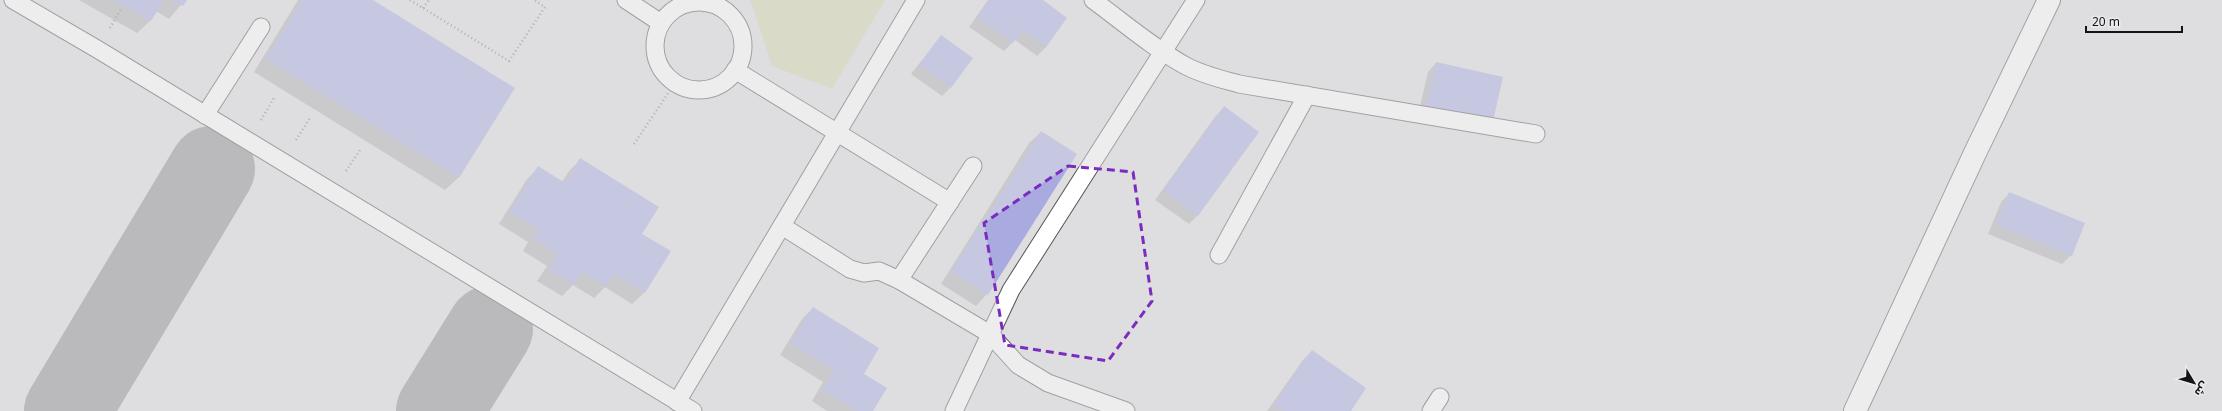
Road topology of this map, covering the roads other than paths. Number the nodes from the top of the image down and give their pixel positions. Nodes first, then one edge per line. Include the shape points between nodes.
1 (12, 0) edge
2 (626, 0) edge
3 (916, 0) edge
4 (1093, 0) edge
5 (1196, 0) edge
6 (2048, 0) edge
7 (721, 3) edge
8 (661, 23) junction
9 (261, 27) dead end
10 (1163, 51) junction
11 (735, 70) junction
12 (1307, 95) junction
13 (206, 115) junction
14 (837, 133) junction
15 (1536, 134) dead end
16 (973, 166) dead end
17 (950, 202) junction
18 (782, 226) junction
19 (1219, 255) dead end
20 (899, 280) junction
21 (990, 334) junction
22 (677, 402) junction
23 (693, 411) edge
24 (954, 411) edge
25 (1126, 411) edge
26 (1855, 411) edge

1 - 13 lane
2 - 8 lane
3 - 14 lane
4 - 10 lane
5 - 10 lane
6 - 26 street
7 - 8 lane via 687,3 672,11
7 - 11 lane via 733,18 741,35 742,53
8 - 11 lane via 655,39 656,56 663,71 675,83 690,89 708,89 723,82
9 - 13 lane
10 - 12 lane via 1187,66 1212,77
10 - 21 lane via 1013,285
11 - 14 lane
12 - 15 lane
12 - 19 lane
13 - 22 lane
14 - 17 lane
14 - 18 lane
16 - 17 lane
17 - 20 lane
18 - 20 lane via 850,269 864,273 878,271
18 - 22 lane
20 - 21 lane
21 - 24 lane
21 - 25 lane via 1003,350 1033,375 1048,383
22 - 23 lane

